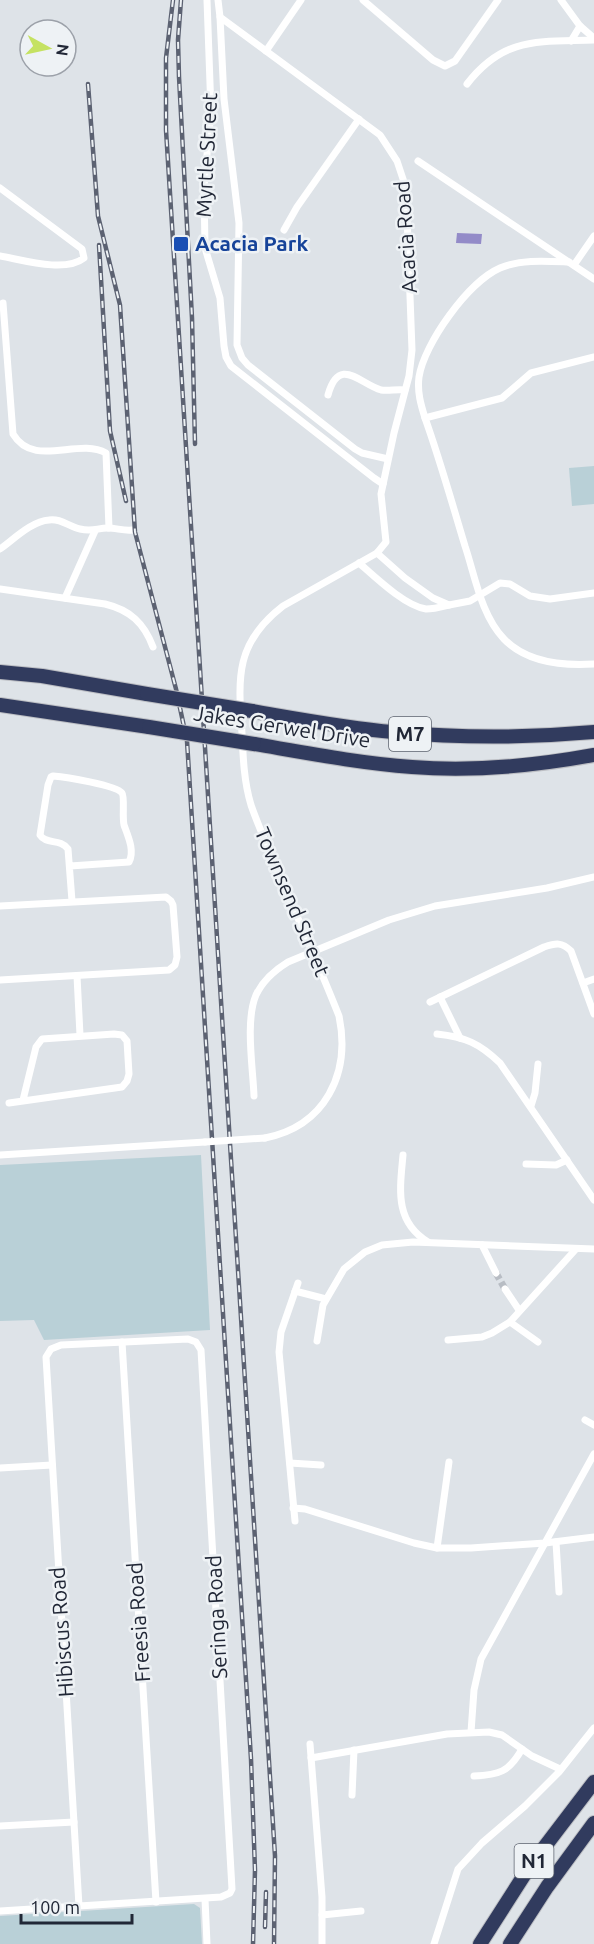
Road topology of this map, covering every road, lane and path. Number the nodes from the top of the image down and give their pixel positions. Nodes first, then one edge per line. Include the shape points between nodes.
1 (207, 0) edge
2 (219, 0) edge
3 (301, 0) edge
4 (363, 0) edge
5 (498, 0) edge
6 (561, 0) edge
7 (220, 16) junction
8 (580, 26) junction
9 (594, 39) edge
10 (571, 41) junction
11 (266, 51) junction
12 (467, 84) dead end
13 (359, 119) junction
14 (418, 160) dead end
15 (0, 188) edge
16 (284, 230) dead end
17 (594, 236) edge
18 (0, 256) edge
19 (571, 263) junction
20 (594, 279) edge
21 (3, 303) dead end
22 (3, 332) edge
23 (594, 357) edge
24 (405, 390) junction
25 (328, 395) dead end
26 (0, 403) edge
27 (10, 404) junction
28 (425, 418) junction
29 (388, 459) junction
30 (383, 484) junction
31 (109, 528) junction
32 (132, 530) dead end
33 (95, 531) junction
34 (0, 549) edge
35 (377, 553) junction
36 (359, 563) junction
37 (0, 589) edge
38 (594, 592) edge
39 (480, 594) junction
40 (65, 598) junction
41 (449, 605) junction
42 (153, 647) dead end
43 (594, 664) edge
44 (0, 672) edge
45 (0, 705) edge
46 (594, 732) edge
47 (594, 755) edge
48 (70, 866) junction
49 (594, 878) edge
50 (72, 901) junction
51 (0, 906) edge
52 (313, 952) junction
53 (77, 976) junction
54 (594, 979) edge
55 (0, 980) edge
56 (583, 983) junction
57 (440, 997) junction
58 (430, 1002) dead end
59 (594, 1014) edge
60 (437, 1034) dead end
61 (81, 1035) junction
62 (460, 1038) junction
63 (537, 1064) dead end
64 (254, 1096) dead end
65 (23, 1100) junction
66 (9, 1103) dead end
67 (531, 1106) junction
68 (0, 1155) edge
69 (403, 1155) dead end
70 (567, 1160) junction
71 (526, 1164) dead end
72 (594, 1200) edge
73 (430, 1243) junction
74 (482, 1245) junction
75 (576, 1249) junction
76 (594, 1250) edge
77 (496, 1273) tunnel mouth
78 (298, 1283) dead end
79 (505, 1289) tunnel mouth
80 (295, 1291) junction
81 (326, 1299) junction
82 (519, 1310) junction
83 (510, 1322) junction
84 (448, 1340) dead end
85 (317, 1341) dead end
86 (122, 1342) junction
87 (538, 1342) dead end
88 (585, 1420) dead end
89 (594, 1425) edge
90 (594, 1454) edge
91 (449, 1462) dead end
92 (290, 1463) junction
93 (52, 1465) junction
94 (321, 1465) dead end
95 (0, 1468) edge
96 (293, 1509) junction
97 (295, 1521) dead end
98 (594, 1537) edge
99 (556, 1542) junction
100 (545, 1543) junction
101 (437, 1548) junction
102 (560, 1592) dead end
103 (594, 1728) edge
104 (471, 1732) junction
105 (310, 1744) dead end
106 (522, 1749) junction
107 (354, 1750) junction
108 (311, 1758) junction
109 (560, 1769) junction
110 (474, 1776) dead end
111 (594, 1782) edge
112 (352, 1795) dead end
113 (74, 1822) junction
114 (594, 1823) edge
115 (0, 1826) edge
116 (205, 1899) junction
117 (156, 1902) junction
118 (80, 1906) junction
119 (0, 1911) edge
120 (361, 1911) dead end
121 (322, 1915) junction
122 (207, 1944) edge
123 (322, 1944) edge
124 (434, 1944) edge
125 (480, 1944) edge
126 (510, 1944) edge

1 - 30 street, Myrtle Street via 212,111 204,187 205,248 220,298 226,357 231,366
2 - 7 street
3 - 11 street
4 - 5 street via 445,66 455,61
6 - 8 street
7 - 11 street, Acacia Road
7 - 29 street via 224,99 239,223 238,352 248,365 355,449
8 - 9 street
8 - 10 street
9 - 10 street
10 - 12 street via 527,44 502,51 478,69
11 - 13 street, Acacia Road
13 - 16 street
13 - 24 street, Acacia Road via 380,135 392,151 406,188 412,350
14 - 19 street
15 - 18 street via 82,249 84,258 77,264 59,266
17 - 19 street
19 - 20 street
19 - 28 street via 520,262 476,283 461,299 424,358 418,390
21 - 22 street
22 - 27 street
23 - 28 street via 531,373 502,398
24 - 25 street via 378,389 357,376 345,374 335,380
24 - 29 street, Acacia Road
26 - 27 street
27 - 31 street via 13,434 20,444 32,450 96,447 106,453
28 - 39 street
29 - 30 street, Acacia Road
30 - 35 street, Acacia Road via 387,539
31 - 32 street
31 - 33 street
33 - 34 street via 50,519 39,522
33 - 40 street
35 - 36 street, Townsend Street
35 - 41 street via 405,578
36 - 41 street via 412,604 426,609
36 - 52 street, Townsend Street via 272,614 252,640 239,686 243,762 251,804
37 - 40 street
38 - 39 street via 550,599 530,596 510,584 500,583
39 - 41 street via 470,601
39 - 43 street via 494,626 518,650 546,661
40 - 42 street via 120,608 144,627
44 - 46 highway, Jakes Gerwel Drive / M7, bridge via 359,728 504,737
45 - 47 highway, Jakes Gerwel Drive / M7, bridge via 376,764 437,769 506,768
48 - 48 street via 66,846 44,840 40,835 53,776 110,787 124,796 122,815 132,855 129,862
48 - 50 street
49 - 52 street via 435,906 389,920
50 - 51 street
50 - 53 street via 169,898 173,905 177,957 169,970
52 - 64 street via 275,970 255,996 251,1028
52 - 68 street, Townsend Street, bridge via 339,1016 343,1042 333,1088 305,1122 265,1138
53 - 55 street
53 - 61 street
54 - 56 street
56 - 57 street via 571,951 557,943
56 - 59 street
57 - 58 street
57 - 62 street
60 - 62 street
61 - 65 street via 40,1041
61 - 65 street via 114,1034 127,1041 129,1074 125,1084
62 - 67 street via 481,1046 500,1063
63 - 67 street
65 - 66 street
67 - 70 street
69 - 73 street via 401,1207 418,1236
70 - 71 street via 556,1165
70 - 72 street
73 - 74 street
73 - 81 street via 382,1245 364,1252 344,1269
74 - 75 street
74 - 77 street
75 - 76 street
75 - 82 street
78 - 80 street
79 - 82 street
80 - 81 street
80 - 92 street via 281,1332 279,1352
81 - 85 street
82 - 83 street
83 - 84 street via 482,1337
83 - 87 street
86 - 93 street, Hibiscus Road via 61,1345 51,1349 46,1357
86 - 116 street, Seringa Road via 180,1338 196,1342 201,1350 233,1885 230,1893 221,1898
86 - 117 street, Freesia Road
88 - 89 street
90 - 100 street
91 - 101 street
92 - 94 street
92 - 96 street
93 - 95 street
93 - 113 street, Hibiscus Road
96 - 97 street
96 - 101 street via 305,1509
98 - 99 street
99 - 100 street
99 - 102 street
100 - 101 street
100 - 104 street via 481,1659
103 - 109 street
104 - 106 street via 502,1735
104 - 107 street
105 - 108 street
106 - 109 street
106 - 110 street via 510,1767
107 - 108 street
107 - 112 street
108 - 121 street
109 - 124 street via 458,1869
111 - 125 highway, N1 via 530,1866
113 - 115 street
113 - 118 street, Hibiscus Road
114 - 126 highway, N1
116 - 117 street
116 - 122 street
117 - 118 street
118 - 119 street
120 - 121 street
121 - 123 street

